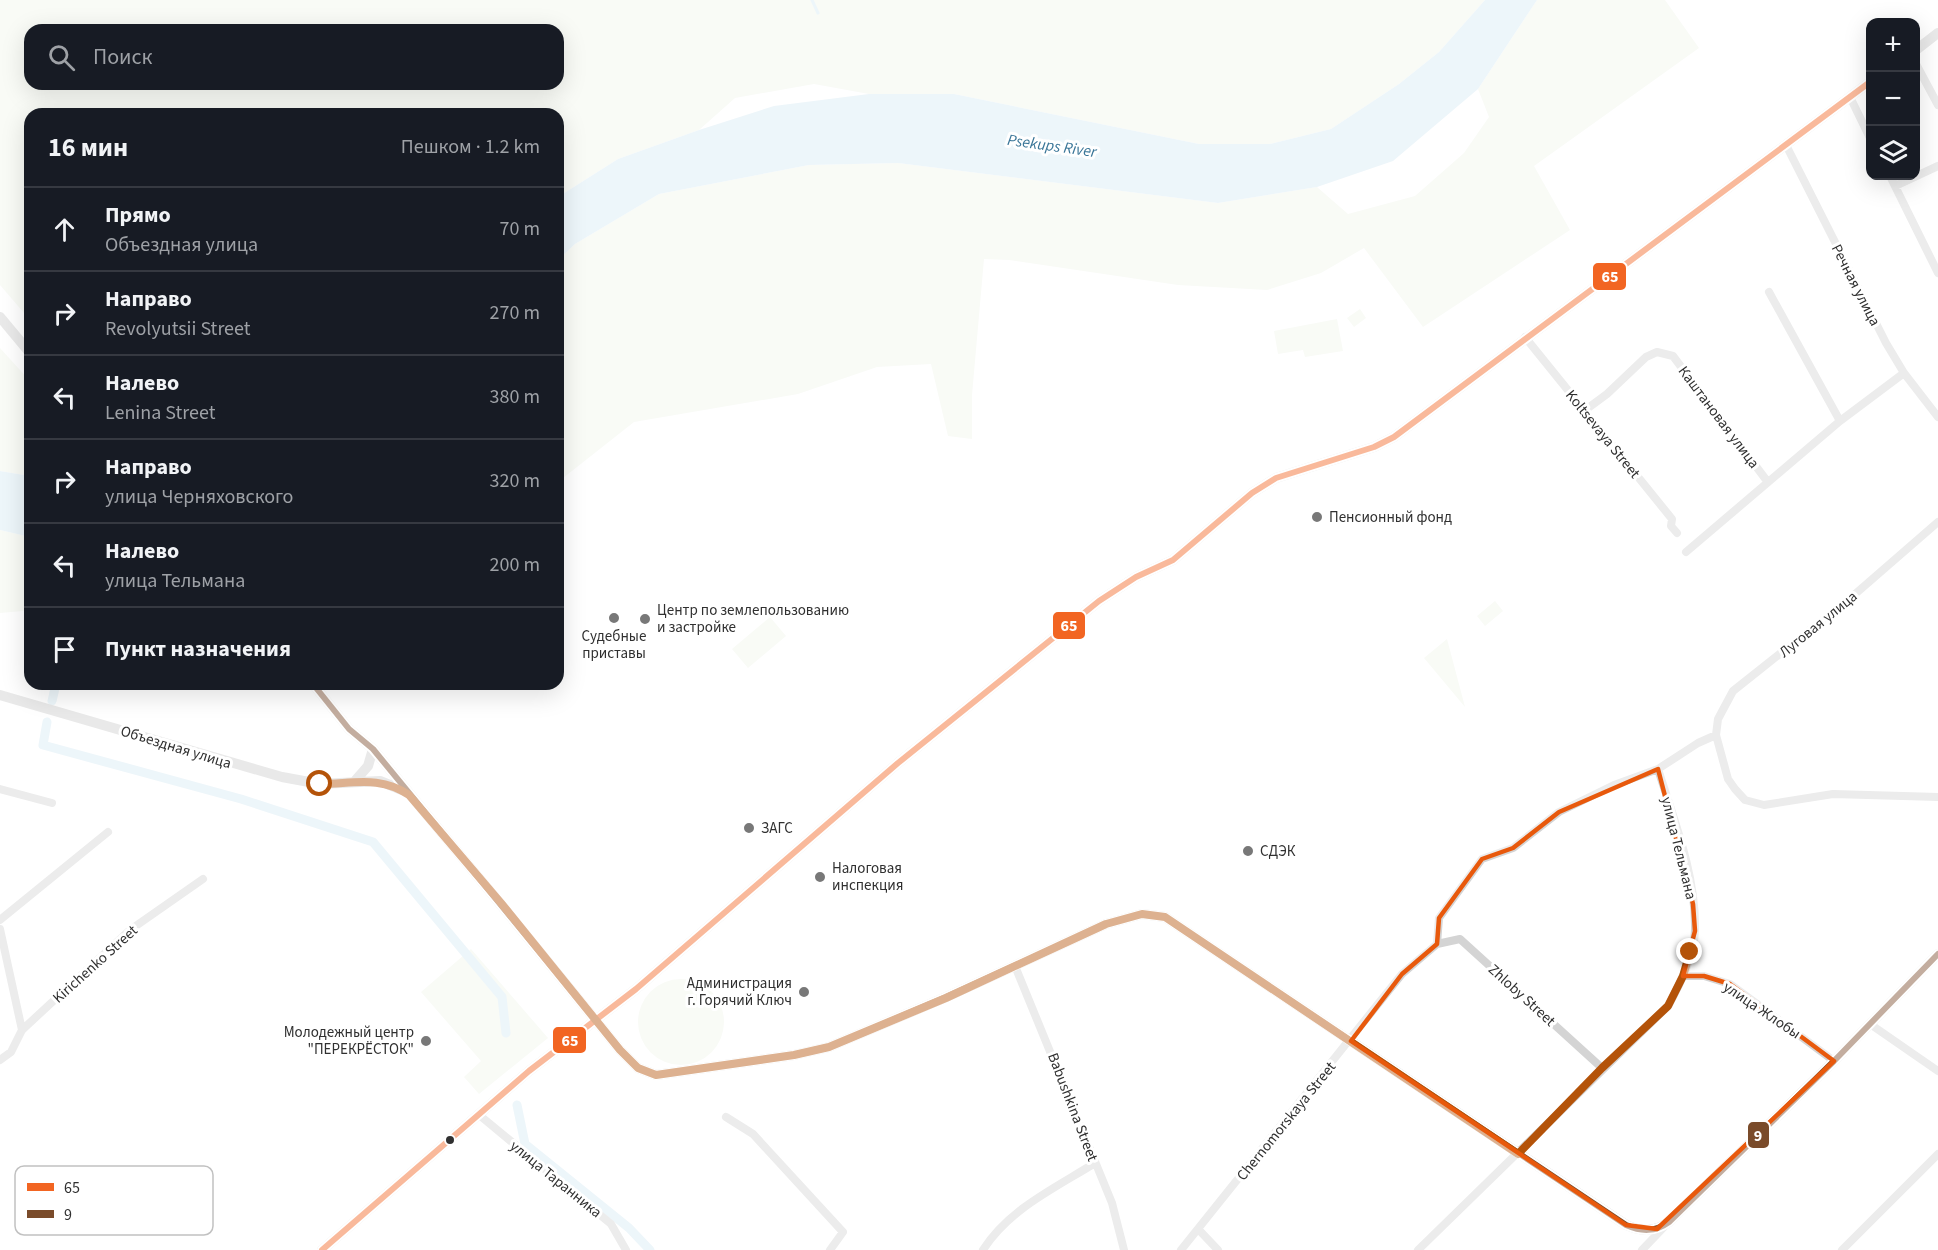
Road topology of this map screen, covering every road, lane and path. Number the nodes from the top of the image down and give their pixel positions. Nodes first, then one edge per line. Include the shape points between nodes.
1 (1938, 33) edge
2 (1920, 47) edge
3 (1920, 71) edge
4 (1866, 85) edge
5 (1850, 97) junction
6 (1938, 105) edge
7 (1866, 130) edge
8 (1786, 145) junction
9 (1938, 166) edge
10 (1892, 180) edge
11 (1895, 186) junction
12 (1938, 273) edge
13 (1768, 292) dead end
14 (0, 317) edge
15 (1525, 337) junction
16 (24, 345) edge
17 (1904, 373) junction
18 (1584, 411) junction
19 (1938, 417) edge
20 (1840, 421) junction
21 (1767, 481) junction
22 (1938, 522) edge
23 (1677, 532) dead end
24 (1686, 552) dead end
25 (318, 690) edge
26 (0, 695) edge
27 (1716, 735) junction
28 (373, 749) junction
29 (1659, 769) junction
30 (354, 782) junction
31 (0, 789) edge
32 (409, 795) junction
33 (1938, 797) edge
34 (52, 803) dead end
35 (108, 832) dead end
36 (203, 879) dead end
37 (0, 920) edge
38 (0, 929) edge
39 (1437, 944) junction
40 (1938, 954) edge
41 (1015, 966) junction
42 (1683, 976) junction
43 (596, 1020) junction
44 (1870, 1024) junction
45 (22, 1030) junction
46 (1351, 1041) junction
47 (0, 1060) edge
48 (1834, 1061) junction
49 (1602, 1068) junction
50 (1938, 1071) edge
51 (478, 1114) junction
52 (726, 1117) dead end
53 (1518, 1154) junction
54 (1938, 1154) edge
55 (1095, 1163) junction
56 (1669, 1222) junction
57 (1199, 1230) junction
58 (322, 1250) edge
59 (625, 1250) edge
60 (830, 1250) edge
61 (983, 1250) edge
62 (1124, 1250) edge
63 (1181, 1250) edge
64 (1218, 1250) edge
65 (1418, 1250) edge
66 (1642, 1250) edge
67 (1842, 1250) edge

1 - 2 street
3 - 6 street
4 - 5 street
5 - 7 street
5 - 8 street
8 - 15 street
8 - 17 street, Речная улица
9 - 11 street
10 - 11 street
11 - 12 street
13 - 20 street
14 - 16 street
15 - 18 street, Koltsevaya Street
15 - 43 street via 1394,437 1276,478 1252,493 1173,560 1136,577 1099,601 890,770 716,922
17 - 19 street, Речная улица
17 - 20 street
18 - 21 street, Каштановая улица via 1646,357 1657,352 1673,356
18 - 23 street, Koltsevaya Street via 1672,519 1671,526
20 - 21 street
21 - 24 street
22 - 27 street, Луговая улица via 1733,691 1718,718
25 - 28 street via 349,729
26 - 30 street, Объездная улица via 282,777 320,784
27 - 29 street
27 - 33 street via 1728,779 1745,800 1764,805 1833,794
28 - 30 street via 368,766
28 - 32 street
29 - 39 street via 1614,784 1559,812 1513,848 1482,859 1439,918
29 - 42 street, улица Тельмана via 1683,850 1693,904 1695,931
30 - 32 street, Объездная улица via 391,784
31 - 34 street
32 - 43 street
35 - 37 street
36 - 45 street, Kirichenko Street via 130,930
38 - 45 street
39 - 46 street, Chernomorskaya Street via 1402,974
39 - 49 street, Zhloby Street via 1460,939
40 - 44 street
41 - 43 street via 829,1047 656,1075 638,1068
41 - 46 street via 1106,924 1153,914 1165,917
41 - 55 street, Babushkina Street
42 - 48 street, улица Жлобы via 1704,976 1730,984
42 - 49 street, улица Тельмана via 1668,1006
43 - 51 street
44 - 48 street
44 - 50 street
45 - 47 street, Kirichenko Street via 11,1052
46 - 53 street
46 - 57 street, Chernomorskaya Street
48 - 56 street
49 - 53 street, улица Тельмана
51 - 58 street
51 - 59 street, улица Таранника via 611,1224
52 - 60 street via 753,1134 843,1232
53 - 56 street via 1626,1225 1638,1230 1657,1229
53 - 65 street, улица Тельмана
54 - 67 street
55 - 61 street via 1021,1209 1003,1224
55 - 62 street, Babushkina Street via 1112,1203
56 - 66 street
57 - 63 street, Chernomorskaya Street
57 - 64 street

